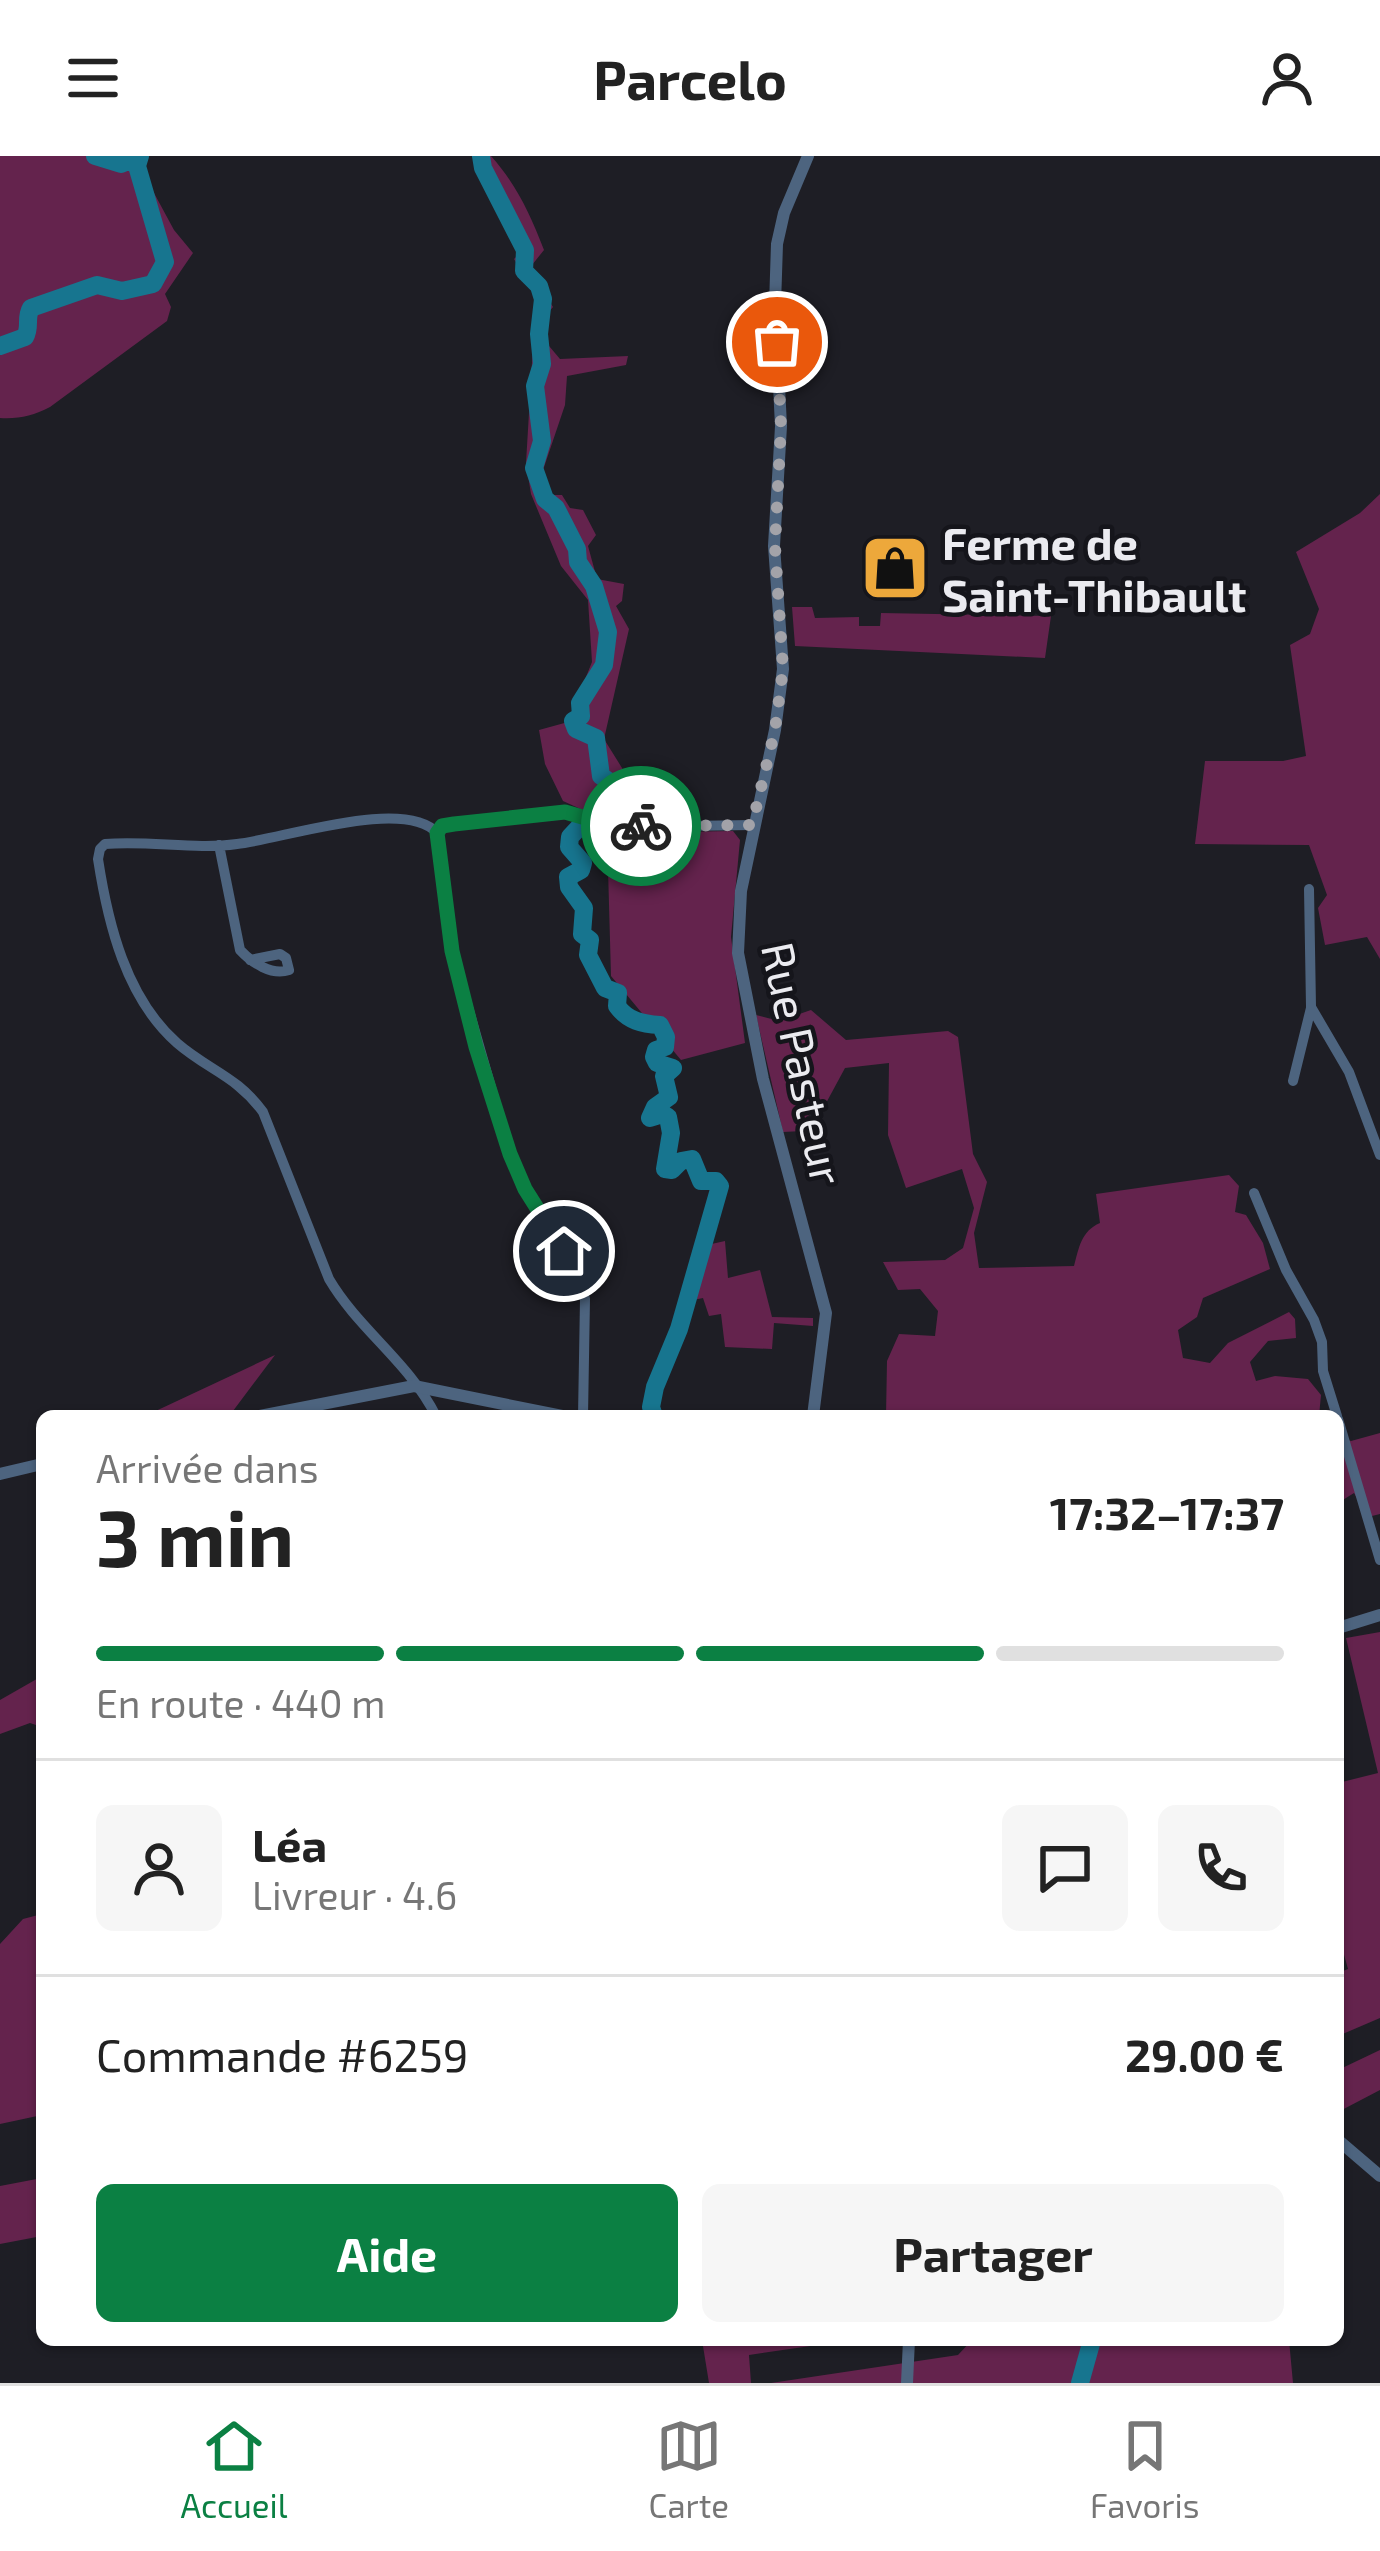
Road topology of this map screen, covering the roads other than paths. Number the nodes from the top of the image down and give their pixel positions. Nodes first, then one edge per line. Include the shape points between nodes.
1 (808, 156) edge
2 (752, 825) junction
3 (437, 833) junction
4 (219, 845) junction
5 (1310, 889) dead end
6 (250, 960) dead end
7 (1311, 1007) junction
8 (1293, 1081) dead end
9 (1380, 1155) edge
10 (1254, 1193) dead end
11 (421, 1386) junction
12 (288, 1410) edge
13 (433, 1410) edge
14 (534, 1410) edge
15 (583, 1410) edge
16 (814, 1410) edge
17 (1336, 1410) edge
18 (1344, 1437) edge
19 (36, 1465) edge
20 (0, 1474) edge
21 (1380, 1560) edge
22 (1380, 1615) edge
23 (1344, 1626) edge
24 (1344, 2145) edge
25 (1380, 2176) edge
26 (909, 2346) edge
27 (907, 2383) edge

1 - 2 street, Rue Pasteur via 777,244 775,546 783,669
2 - 3 street via 620,826 565,812 442,826
2 - 16 street, Rue Pasteur via 738,953 826,1313
3 - 4 street via 422,821 365,821
3 - 15 street via 452,951 510,1154 586,1299
4 - 6 street via 238,944
4 - 11 street via 100,849 125,968 176,1042 228,1074 263,1112 341,1299
5 - 7 street
7 - 8 street
7 - 9 street via 1349,1072
10 - 17 street via 1322,1342
11 - 12 street
11 - 13 street
11 - 14 street
18 - 21 street
19 - 20 street
22 - 23 street
24 - 25 street
26 - 27 street

